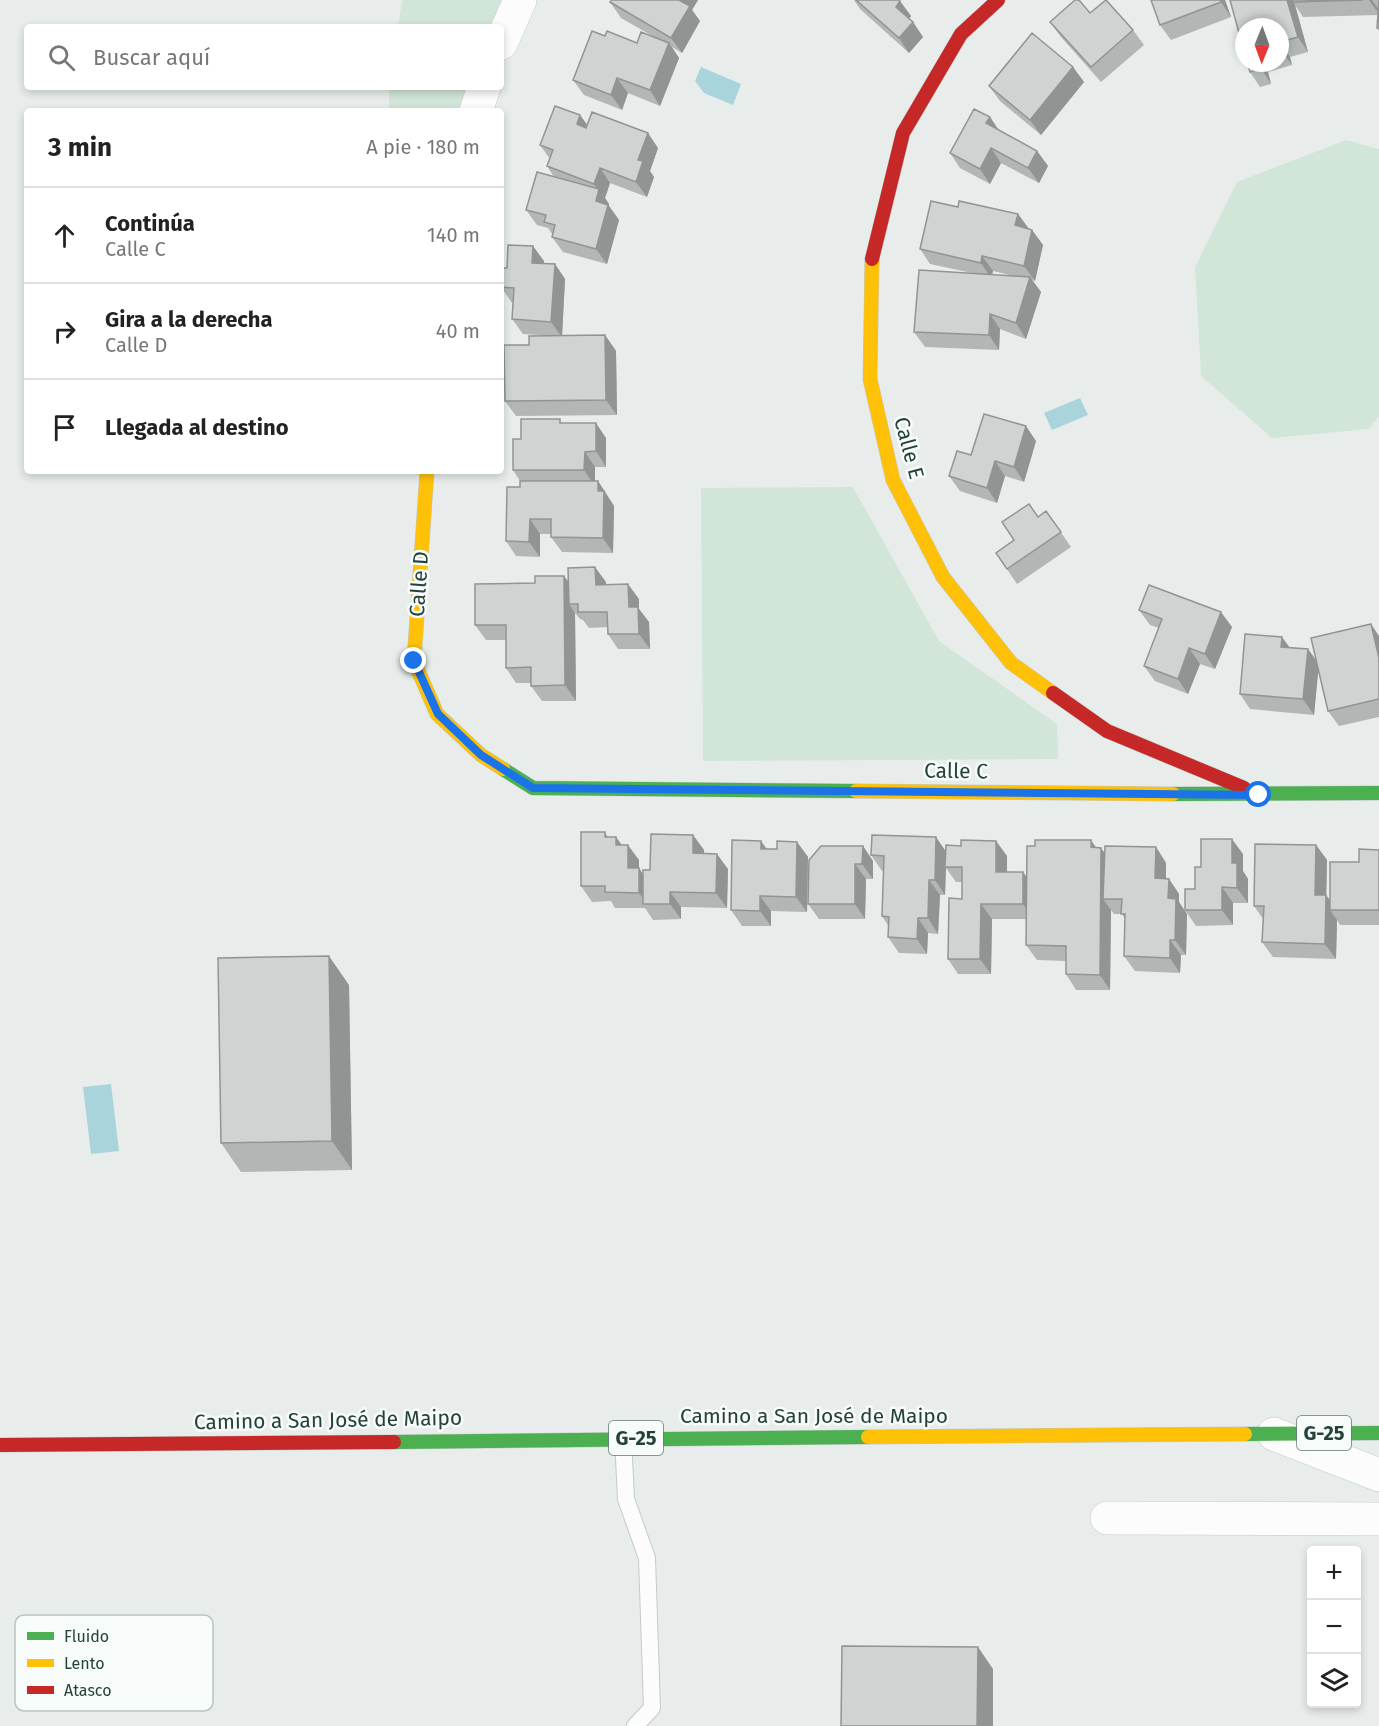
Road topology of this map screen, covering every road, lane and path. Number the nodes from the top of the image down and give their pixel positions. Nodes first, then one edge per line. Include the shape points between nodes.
1 (520, 0) edge
2 (998, 0) edge
3 (504, 36) edge
4 (483, 90) edge
5 (477, 108) edge
6 (427, 474) edge
7 (533, 788) joint
8 (1379, 793) edge
9 (1259, 795) junction
10 (1273, 1433) junction
11 (1378, 1433) edge
12 (623, 1438) junction
13 (0, 1445) edge
14 (1379, 1475) edge
15 (1107, 1518) dead end
16 (1379, 1519) edge
17 (635, 1726) edge

1 - 3 street
2 - 9 street, Calle E via 961,34 903,134 872,261 870,379 893,480 943,577 1011,663 1107,731
4 - 5 street
6 - 7 street, Calle D via 414,661 438,714 481,755
7 - 9 street, Calle C
8 - 9 street, Calle C
10 - 11 street, Camino a San José de Maipo / G-25
10 - 12 street, Camino a San José de Maipo / G-25
10 - 14 street
12 - 13 street, Camino a San José de Maipo / G-25
12 - 17 lane via 626,1499 647,1558 652,1708
15 - 16 street

